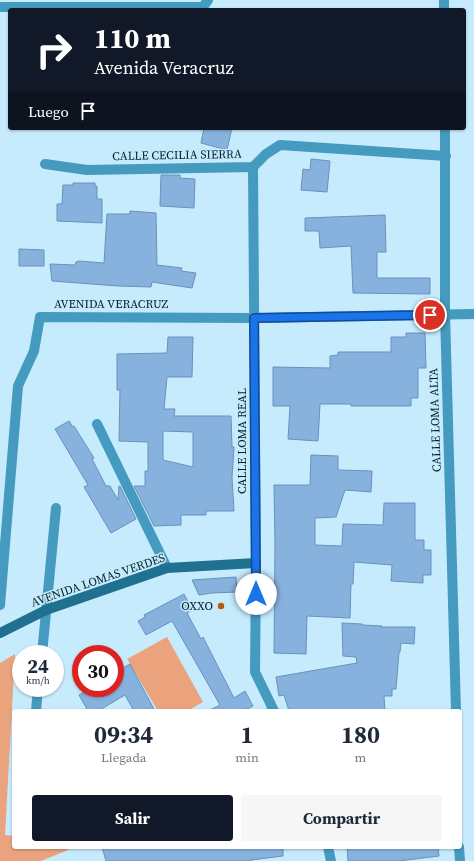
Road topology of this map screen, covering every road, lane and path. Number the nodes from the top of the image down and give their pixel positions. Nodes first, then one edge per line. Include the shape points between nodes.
1 (206, 3) edge
2 (0, 7) edge
3 (445, 130) edge
4 (446, 156) junction
5 (45, 164) dead end
6 (254, 167) junction
7 (445, 314) junction
8 (474, 314) edge
9 (254, 318) junction
10 (97, 424) dead end
11 (56, 508) dead end
12 (256, 562) junction
13 (168, 568) junction
14 (0, 605) edge
15 (46, 610) junction
16 (0, 633) edge
17 (43, 645) edge
18 (37, 697) edge
19 (36, 709) edge
20 (273, 709) edge
21 (456, 709) edge
22 (328, 849) edge
23 (459, 849) edge
24 (331, 861) edge
25 (460, 861) edge

1 - 2 street
3 - 4 street, CALLE LOMA ALTA
4 - 6 street, CALLE CECILIA SIERRA via 280,145 266,154
4 - 7 street, CALLE LOMA ALTA
5 - 6 street, CALLE CECILIA SIERRA via 87,170
6 - 9 street, CALLE LOMA REAL
7 - 8 street, AVENIDA VERACRUZ
7 - 9 street, AVENIDA VERACRUZ
7 - 21 street, CALLE LOMA ALTA
9 - 12 street, CALLE LOMA REAL
9 - 14 street, AVENIDA VERACRUZ via 40,317 34,351 18,386
10 - 13 street
11 - 15 street
12 - 13 street, AVENIDA LOMAS VERDES
12 - 20 street, CALLE LOMA REAL via 255,672
13 - 15 street, AVENIDA LOMAS VERDES
15 - 16 street, AVENIDA LOMAS VERDES
15 - 17 street
18 - 19 street
22 - 24 street
23 - 25 street

